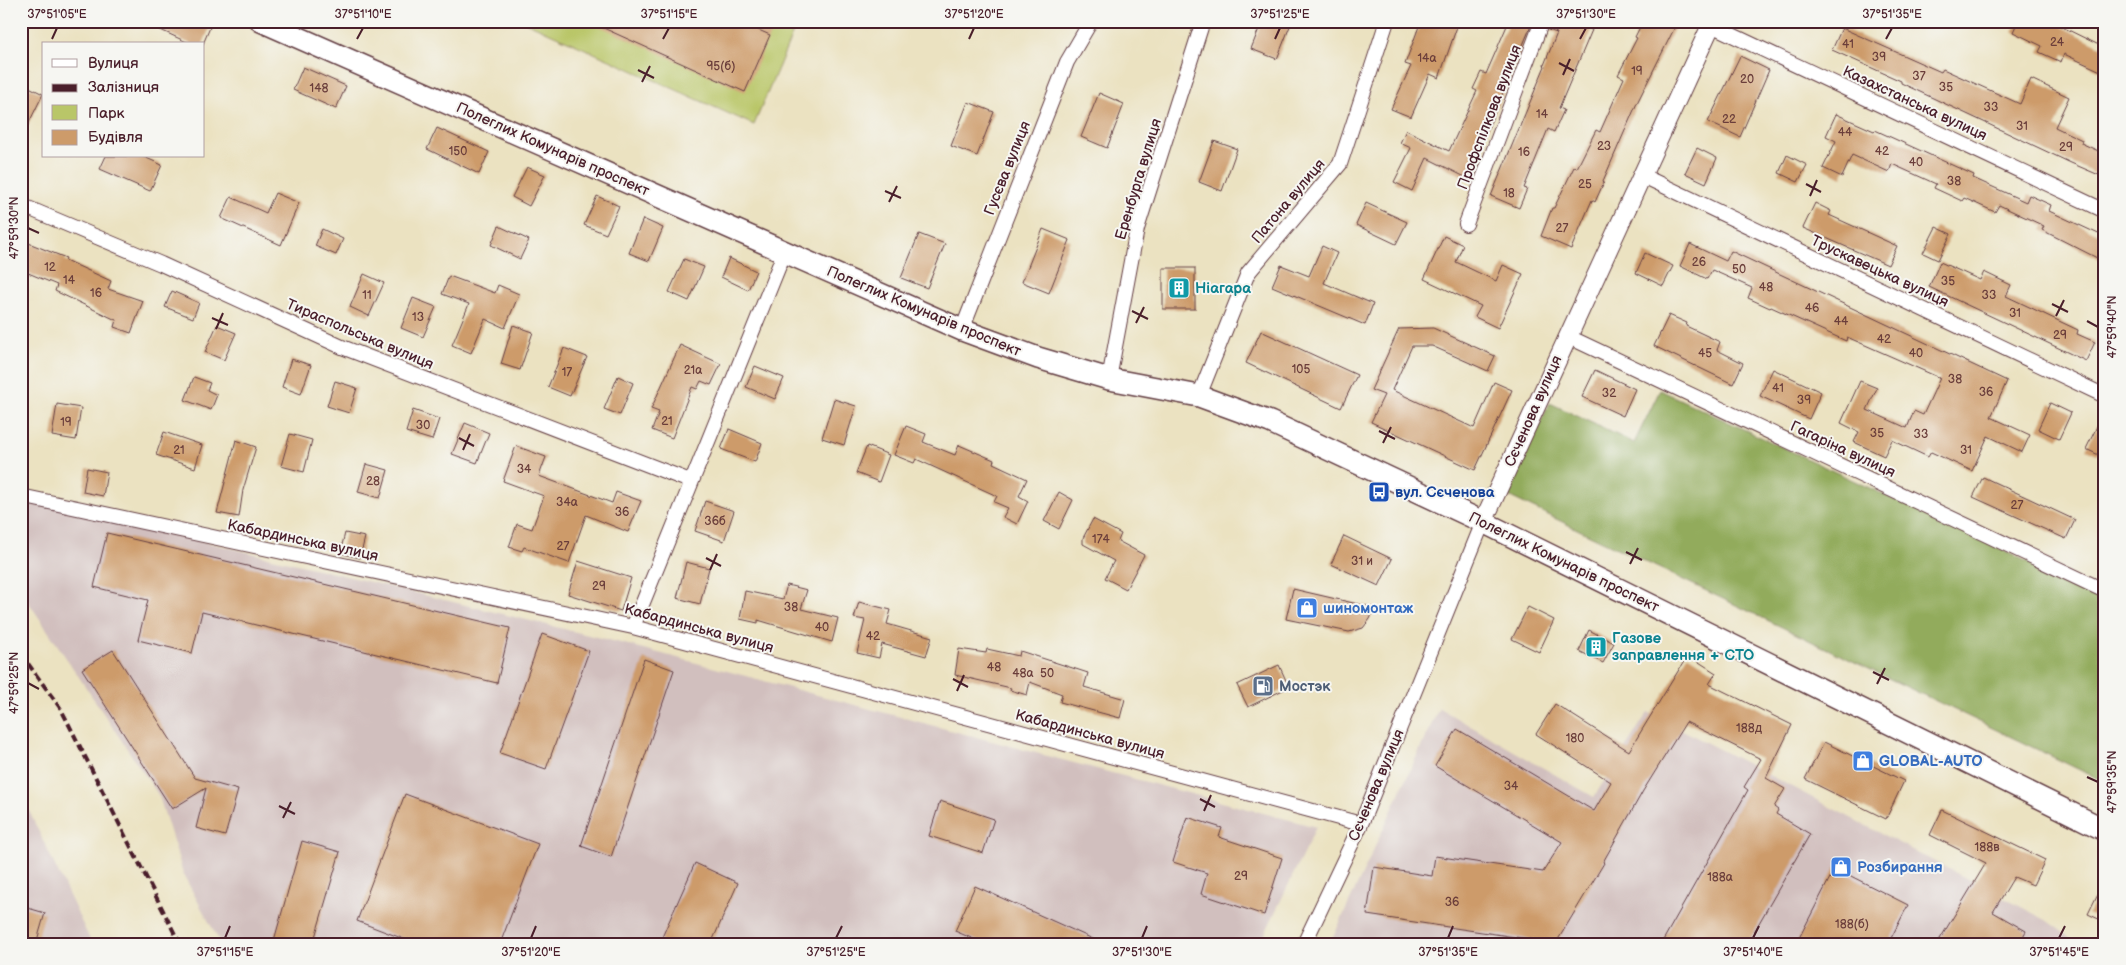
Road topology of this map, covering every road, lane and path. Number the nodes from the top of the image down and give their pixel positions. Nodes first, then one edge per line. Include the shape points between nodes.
1 (261, 21) edge
2 (1091, 21) edge
3 (1203, 21) edge
4 (1387, 21) edge
5 (1542, 21) edge
6 (1712, 23) edge
7 (1641, 175) junction
8 (21, 205) edge
9 (2105, 211) edge
10 (1466, 224) dead end
11 (785, 251) junction
12 (962, 330) junction
13 (1567, 336) junction
14 (1109, 379) junction
15 (1199, 396) junction
16 (2105, 396) edge
17 (690, 481) junction
18 (21, 496) edge
19 (1483, 522) junction
20 (2105, 592) edge
21 (633, 627) junction
22 (1361, 824) junction
23 (2105, 830) edge
24 (1304, 944) edge

1 - 11 main road, Полеглих Комунарів проспект
2 - 12 street, Гусєва вулиця via 1067,62
3 - 14 street, Еренбурга вулиця via 1137,229
4 - 15 street, Патона вулиця via 1340,164 1248,273
5 - 10 street, Профспілкова вулиця
6 - 7 street, Сєченова вулиця
6 - 9 street, Казахстанська вулиця
7 - 13 street, Сєченова вулиця
7 - 16 street, Трускавецька вулиця
8 - 17 street, Тираспольська вулиця via 161,264 342,347
11 - 12 main road, Полеглих Комунарів проспект
11 - 17 street
12 - 14 main road, Полеглих Комунарів проспект via 1038,358
13 - 19 street, Сєченова вулиця
13 - 20 street, Гагаріна вулиця
14 - 15 main road, Полеглих Комунарів проспект
15 - 19 main road, Полеглих Комунарів проспект via 1270,422
17 - 21 street
18 - 21 street, Кабардинська вулиця
19 - 22 street, Сєченова вулиця
19 - 23 main road, Полеглих Комунарів проспект
21 - 22 street, Кабардинська вулиця
22 - 24 street, Сєченова вулиця

